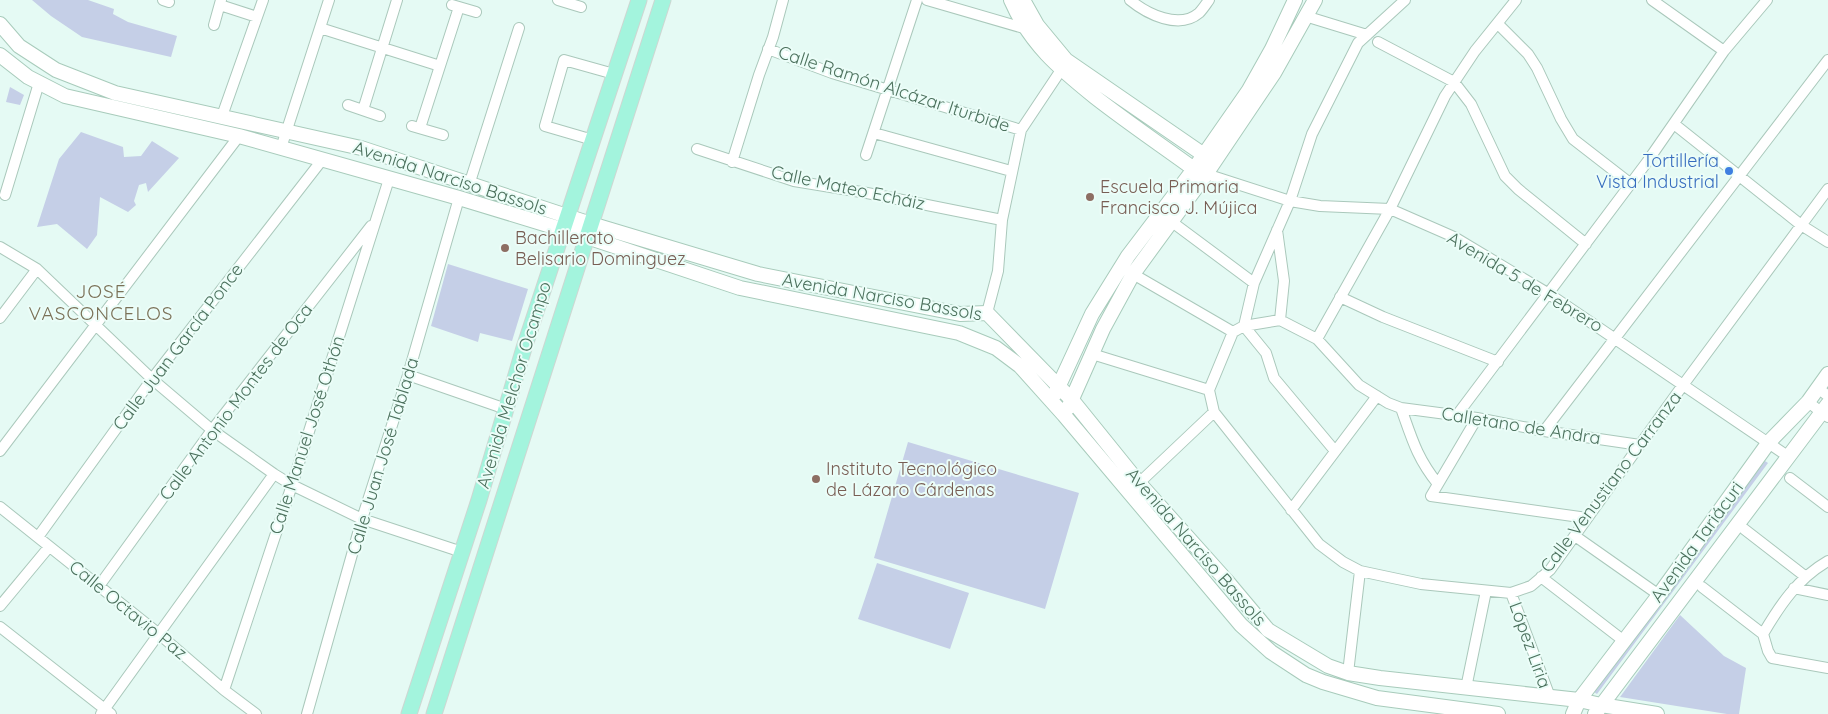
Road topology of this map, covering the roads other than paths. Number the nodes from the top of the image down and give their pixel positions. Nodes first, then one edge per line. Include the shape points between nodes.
1 (263, 0) edge
2 (329, 0) edge
3 (398, 0) edge
4 (639, 0) edge
5 (663, 0) edge
6 (783, 0) edge
7 (917, 0) edge
8 (927, 0) edge
9 (1011, 0) edge
10 (1022, 0) edge
11 (1130, 0) edge
12 (1209, 0) edge
13 (1294, 0) edge
14 (1314, 0) edge
15 (1405, 0) edge
16 (1516, 0) edge
17 (1652, 0) edge
18 (1767, 0) edge
19 (562, 1) edge
20 (221, 3) edge
21 (580, 7) dead end
22 (476, 12) dead end
23 (1305, 16) junction
24 (257, 17) junction
25 (0, 24) edge
26 (214, 24) dead end
27 (1498, 24) junction
28 (320, 28) junction
29 (519, 28) dead end
30 (1027, 28) junction
31 (1367, 35) junction
32 (1378, 42) dead end
33 (382, 48) junction
34 (768, 49) junction
35 (1724, 51) junction
36 (0, 55) edge
37 (1828, 60) edge
38 (440, 66) junction
39 (1061, 70) junction
40 (614, 74) junction
41 (1824, 76) edge
42 (1454, 82) junction
43 (39, 83) junction
44 (888, 90) junction
45 (172, 106) junction
46 (348, 106) dead end
47 (363, 110) junction
48 (222, 116) junction
49 (380, 116) dead end
50 (169, 121) junction
51 (1674, 124) junction
52 (1021, 130) junction
53 (286, 131) junction
54 (874, 133) junction
55 (442, 135) dead end
56 (239, 136) junction
57 (593, 140) junction
58 (281, 148) junction
59 (697, 150) dead end
60 (866, 155) dead end
61 (322, 160) junction
62 (732, 162) junction
63 (1204, 165) junction
64 (1011, 171) junction
65 (1740, 176) junction
66 (389, 179) junction
67 (1630, 184) junction
68 (469, 185) junction
69 (1828, 189) edge
70 (5, 195) dead end
71 (459, 198) junction
72 (1290, 201) junction
73 (1390, 209) junction
74 (569, 216) junction
75 (376, 220) junction
76 (1002, 220) junction
77 (1172, 222) junction
78 (1801, 224) junction
79 (1277, 230) junction
80 (564, 231) junction
81 (589, 231) junction
82 (1828, 242) edge
83 (1586, 244) junction
84 (0, 247) edge
85 (36, 269) junction
86 (1133, 274) junction
87 (1254, 283) junction
88 (1549, 294) junction
89 (1340, 297) junction
90 (931, 308) junction
91 (987, 313) junction
92 (0, 318) edge
93 (1280, 320) junction
94 (95, 325) junction
95 (927, 326) junction
96 (1244, 326) junction
97 (1233, 332) junction
98 (1615, 338) junction
99 (1317, 339) junction
100 (1092, 354) junction
101 (1498, 362) junction
102 (1828, 374) edge
103 (408, 375) junction
104 (152, 379) junction
105 (1683, 385) junction
106 (1059, 387) junction
107 (1209, 390) junction
108 (1823, 392) edge
109 (1377, 396) junction
110 (1072, 400) junction
111 (1050, 401) junction
112 (1808, 402) junction
113 (506, 408) junction
114 (1401, 408) junction
115 (1826, 411) edge
116 (1214, 412) junction
117 (1064, 415) junction
118 (1457, 416) junction
119 (1478, 418) junction
120 (212, 430) junction
121 (1544, 431) junction
122 (1769, 442) junction
123 (1640, 445) junction
124 (0, 451) edge
125 (1335, 451) junction
126 (1789, 457) junction
127 (274, 474) junction
128 (1790, 478) dead end
129 (1139, 483) junction
130 (1438, 484) junction
131 (292, 485) junction
132 (479, 500) junction
133 (0, 507) edge
134 (501, 507) junction
135 (1828, 507) edge
136 (1291, 510) junction
137 (1587, 518) junction
138 (362, 519) junction
139 (1744, 529) dead end
140 (1575, 536) junction
141 (38, 537) junction
142 (50, 547) junction
143 (462, 552) junction
144 (1828, 561) edge
145 (1360, 571) junction
146 (1541, 577) junction
147 (1806, 577) junction
148 (98, 586) junction
149 (1702, 587) dead end
150 (1794, 588) junction
151 (1486, 591) junction
152 (1511, 593) junction
153 (1659, 595) junction
154 (1828, 595) edge
155 (0, 606) edge
156 (0, 627) edge
157 (159, 634) junction
158 (1763, 634) junction
159 (1624, 641) junction
160 (1316, 659) junction
161 (1828, 668) edge
162 (1348, 672) junction
163 (1306, 675) junction
164 (1466, 688) junction
165 (224, 690) junction
166 (1550, 697) junction
167 (1579, 700) junction
168 (1598, 710) edge
169 (105, 712) edge
170 (256, 714) edge
171 (307, 714) edge
172 (409, 714) edge
173 (434, 714) edge
174 (1498, 714) edge
175 (1573, 714) edge
176 (1657, 714) edge

1 - 24 street
2 - 28 street
3 - 33 street
4 - 40 main road, Avenida Melchor Ocampo
5 - 81 main road, Avenida Melchor Ocampo
6 - 34 street
7 - 44 street
8 - 30 street
9 - 30 street, Avenida 5 de Febrero
10 - 63 street, Avenida 5 de Febrero via 1037,25 1066,60
11 - 12 street via 1153,15 1171,20 1199,13
13 - 63 street via 1272,49
14 - 23 street
15 - 31 street
16 - 27 street
17 - 35 street
18 - 35 street
19 - 21 street
20 - 24 street
20 - 26 street
22 - 38 street via 456,6
23 - 31 street
23 - 63 street via 1274,73
24 - 48 street
25 - 45 street, Avenida Narciso Bassols via 19,46 56,70 115,93
27 - 42 street
27 - 67 street via 1528,54 1573,139
28 - 33 street
28 - 53 street
29 - 68 street
30 - 39 street, Avenida 5 de Febrero
31 - 72 street via 1358,44 1312,134
32 - 42 street
33 - 38 street
33 - 47 street
34 - 44 street, Calle Ramón Alcázar Iturbide
34 - 62 street
35 - 51 street
36 - 43 street, Avenida Narciso Bassols
37 - 41 street
38 - 55 street via 416,127
39 - 52 street
39 - 63 street, Avenida 5 de Febrero via 1116,114
40 - 57 main road, Avenida Melchor Ocampo
40 - 57 street via 564,60 545,126
41 - 65 street
42 - 73 street
42 - 83 street via 1471,104 1505,176
43 - 50 street, Avenida Narciso Bassols via 65,96
43 - 70 street
44 - 52 street, Calle Ramón Alcázar Iturbide
44 - 54 street
45 - 48 street, Avenida Narciso Bassols
45 - 50 street
46 - 47 street
47 - 49 street
48 - 53 street, Avenida Narciso Bassols
50 - 56 street, Avenida Narciso Bassols
51 - 65 street
51 - 67 street
52 - 64 street
53 - 58 street
53 - 68 street, Avenida Narciso Bassols via 361,148
54 - 60 street
54 - 64 street
56 - 58 street, Avenida Narciso Bassols
56 - 94 street
57 - 74 main road, Avenida Melchor Ocampo
58 - 61 street, Avenida Narciso Bassols
59 - 62 street, Calle Mateo Echáiz
61 - 66 street, Avenida Narciso Bassols
61 - 104 street, Calle Juan García Ponce
62 - 76 street, Calle Mateo Echáiz via 794,180
63 - 72 street, Avenida 5 de Febrero via 1231,182
63 - 77 street
63 - 106 street via 1123,264 1092,314
64 - 76 street
65 - 78 street
65 - 98 street
66 - 71 street, Avenida Narciso Bassols
66 - 75 street, Calle Manuel José Othón
67 - 83 street
68 - 74 street, Avenida Narciso Bassols
69 - 78 street, Calle Venustiano Carranza
71 - 80 street, Avenida Narciso Bassols
71 - 103 street, Calle Juan José Tablada
72 - 73 street, Avenida 5 de Febrero via 1320,206
72 - 79 street
73 - 88 street, Avenida 5 de Febrero via 1454,237
73 - 89 street
74 - 80 main road, Avenida Melchor Ocampo
74 - 81 street, Avenida Narciso Bassols
75 - 120 street, Calle Antonio Montes de Oca
75 - 131 street, Calle Manuel José Othón
76 - 91 street via 998,271
77 - 86 street
77 - 87 street
78 - 82 street
78 - 105 street, Calle Venustiano Carranza
79 - 87 street
79 - 93 street via 1284,281
80 - 81 street, Avenida Narciso Bassols
80 - 113 main road, Avenida Melchor Ocampo
81 - 90 street, Avenida Narciso Bassols via 758,274
81 - 95 street, Avenida Narciso Bassols via 740,288
81 - 134 main road, Avenida Melchor Ocampo
83 - 88 street
84 - 85 street
85 - 92 street
85 - 94 street
86 - 97 street
86 - 100 street
87 - 96 street
88 - 98 street, Avenida 5 de Febrero
88 - 101 street
89 - 99 street
89 - 101 street via 1382,317
90 - 91 street, Avenida Narciso Bassols via 960,314
90 - 95 street
91 - 106 street, Avenida Narciso Bassols
93 - 96 street
93 - 99 street, Calletano de Andra
94 - 104 street
94 - 124 street
95 - 111 street, Avenida Narciso Bassols via 959,333 996,348 1020,366
96 - 97 street
96 - 125 street via 1266,353 1274,378
97 - 107 street
98 - 105 street, Avenida 5 de Febrero
98 - 121 street
99 - 109 street, Calletano de Andra via 1360,385
100 - 107 street
100 - 110 street
101 - 118 street
102 - 108 street, Avenida Tariácuri
103 - 113 street
103 - 138 street, Calle Juan José Tablada
104 - 120 street
104 - 141 street, Calle Juan García Ponce
105 - 122 street, Avenida 5 de Febrero
105 - 123 street, Calle Venustiano Carranza
106 - 110 street, Avenida Narciso Bassols
106 - 111 street
107 - 116 street, Calle Venustiano Carranza
108 - 112 street, Avenida Tariácuri
109 - 114 street, Calletano de Andra
109 - 125 street
110 - 117 street
110 - 129 street, Avenida Narciso Bassols
111 - 117 street, Avenida Narciso Bassols
112 - 115 street
112 - 122 street, Avenida Tariácuri
113 - 132 main road, Avenida Melchor Ocampo
114 - 118 street, Calletano de Andra
114 - 130 street via 1414,448
115 - 126 street, Avenida Tariácuri
116 - 129 street
116 - 136 street, Calle Venustiano Carranza
117 - 163 street, Avenida Narciso Bassols via 1241,625 1271,652
118 - 119 street, Calletano de Andra
119 - 121 street, Calletano de Andra
119 - 130 street
120 - 127 street
120 - 148 street, Calle Antonio Montes de Oca
121 - 123 street, Calletano de Andra
122 - 126 street, Avenida 5 de Febrero
122 - 153 street, Avenida Tariácuri
123 - 137 street, Calle Venustiano Carranza
125 - 136 street
126 - 168 street, Avenida Tariácuri
127 - 131 street
127 - 157 street
128 - 135 street
129 - 160 street, Avenida Narciso Bassols via 1268,630
130 - 137 street via 1431,496
131 - 138 street
131 - 165 street, Calle Manuel José Othón
132 - 134 main road
132 - 143 main road, Avenida Melchor Ocampo
133 - 141 street, Calle Octavio Paz
134 - 173 main road, Avenida Melchor Ocampo
136 - 145 street, Calle Venustiano Carranza via 1319,544
137 - 140 street, Calle Venustiano Carranza
138 - 143 street
138 - 171 street, Calle Juan José Tablada
139 - 147 street
140 - 146 street, Calle Venustiano Carranza
140 - 153 street
141 - 142 street, Calle Octavio Paz
142 - 148 street, Calle Octavio Paz
142 - 155 street
143 - 172 main road, Avenida Melchor Ocampo
144 - 147 street
145 - 151 street, Calle Venustiano Carranza via 1421,584
145 - 162 street
146 - 152 street, Calle Venustiano Carranza via 1531,586
146 - 159 street
147 - 150 street
148 - 157 street, Calle Octavio Paz
149 - 158 street
150 - 154 street
150 - 158 street
151 - 152 street, Calle Venustiano Carranza
151 - 164 street
152 - 166 street, López Liria
153 - 159 street, Avenida Tariácuri
156 - 169 street
157 - 165 street, Calle Octavio Paz
157 - 169 street
158 - 161 street via 1772,658
159 - 167 street, Avenida Tariácuri
160 - 162 street, Avenida Narciso Bassols
160 - 163 street
162 - 164 street, Avenida Narciso Bassols
163 - 174 street, Avenida Narciso Bassols via 1377,698
164 - 166 street, Avenida Narciso Bassols
165 - 170 street, Calle Octavio Paz
166 - 167 street, Avenida Narciso Bassols
167 - 168 street, Avenida Narciso Bassols
167 - 175 street, Avenida Tariácuri
168 - 176 street, Avenida Narciso Bassols

